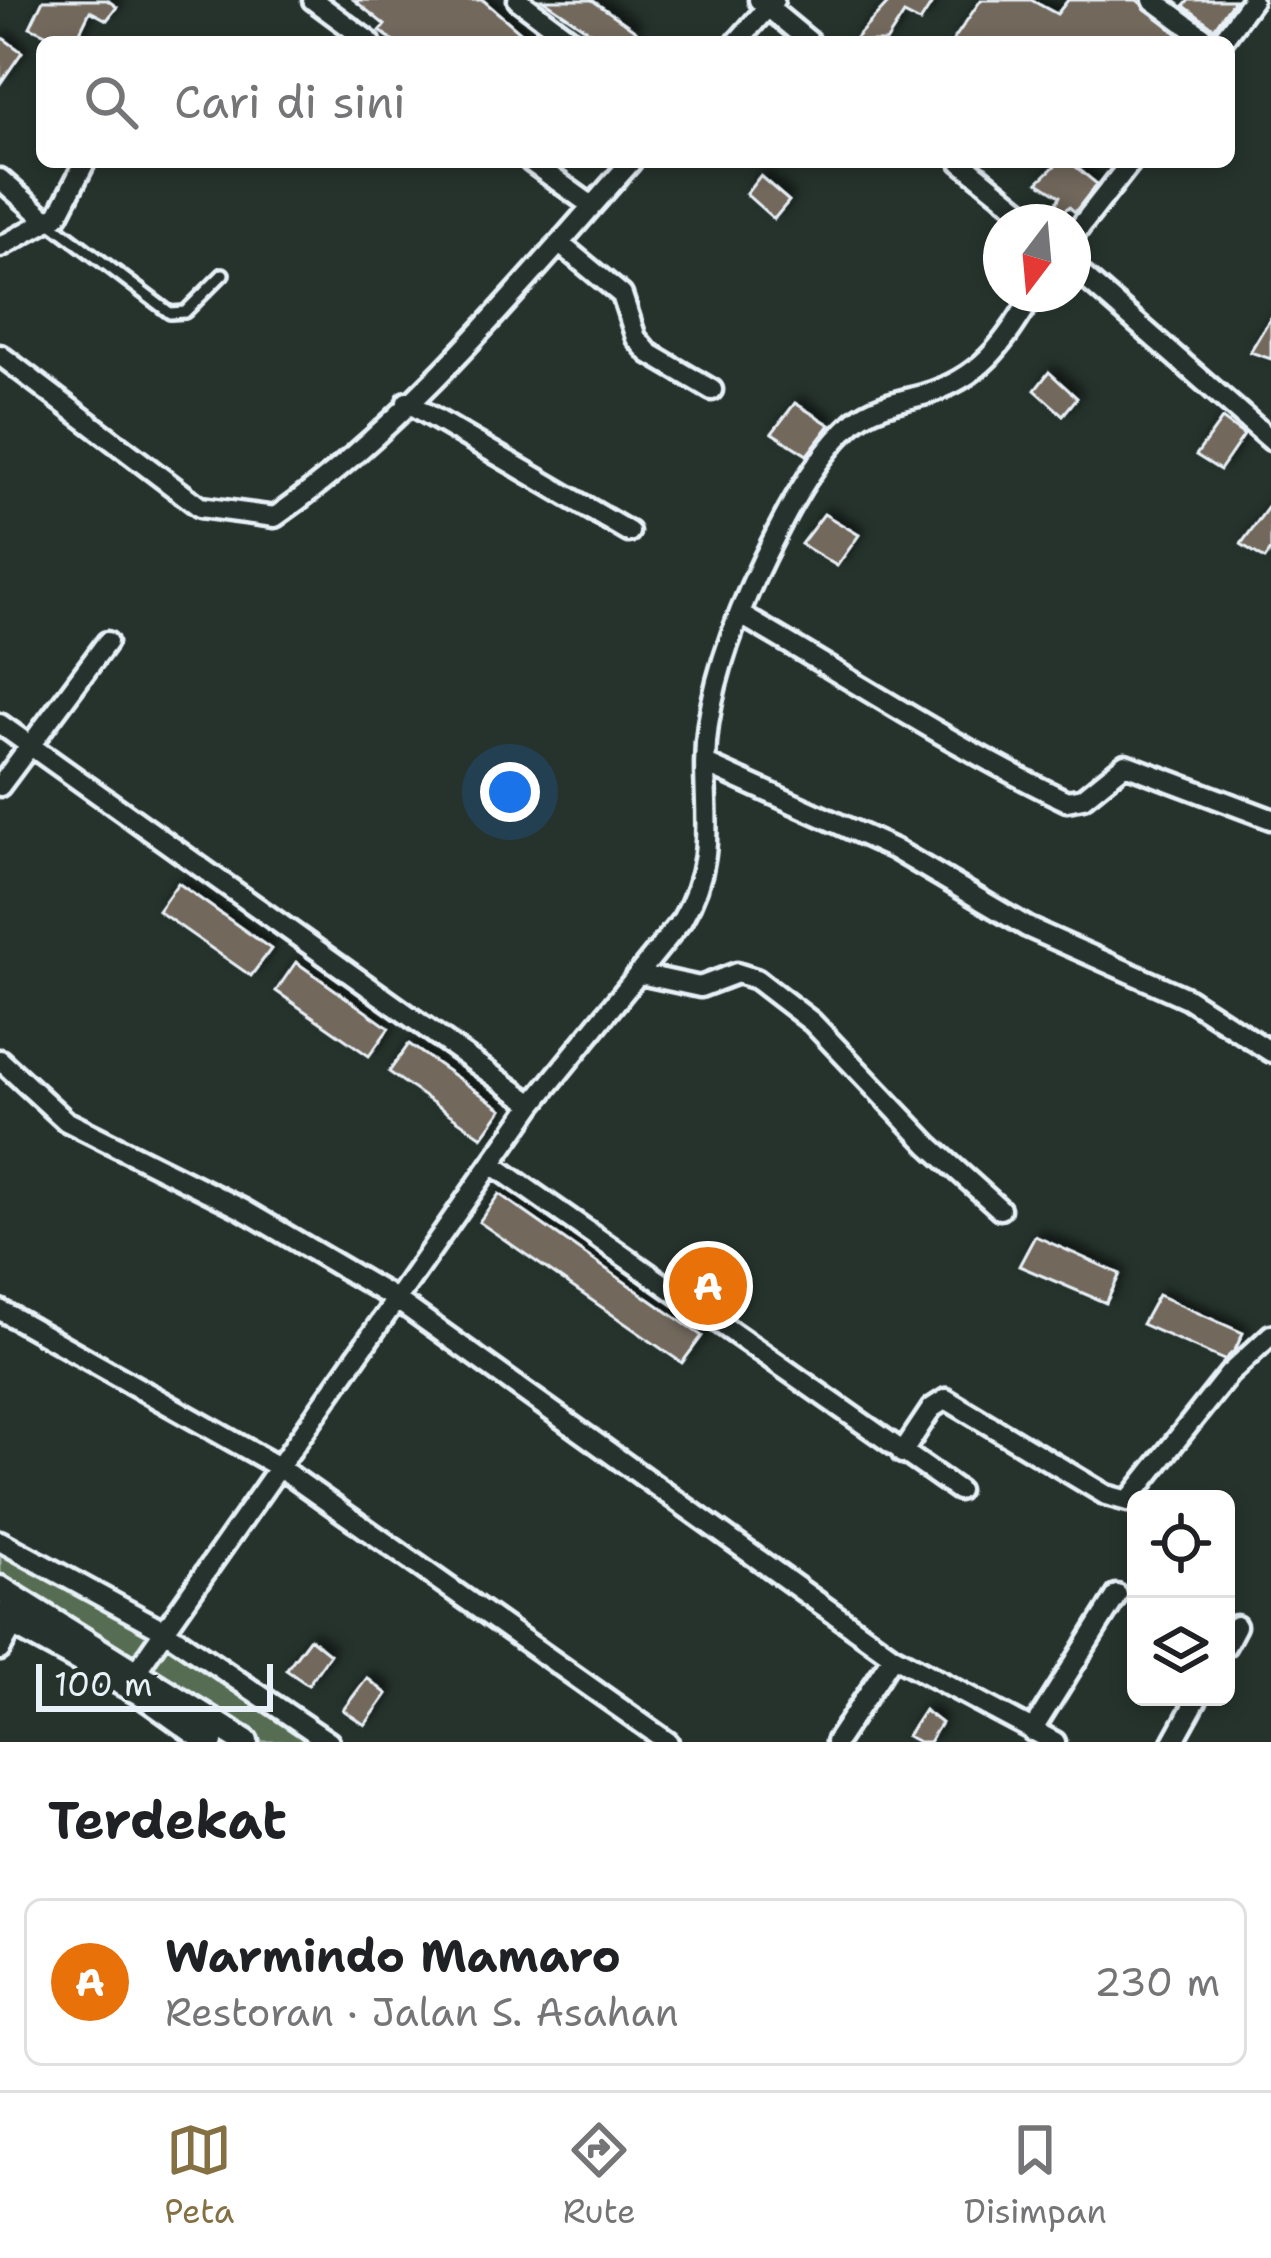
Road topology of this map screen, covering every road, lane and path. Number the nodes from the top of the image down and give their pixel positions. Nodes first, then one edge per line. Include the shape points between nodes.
1 (518, 0) edge
2 (1154, 0) edge
3 (1252, 0) edge
4 (767, 2) edge
5 (323, 3) edge
6 (363, 36) edge
7 (566, 36) edge
8 (742, 36) edge
9 (804, 36) edge
10 (1202, 36) edge
11 (1225, 36) edge
12 (82, 168) edge
13 (539, 168) edge
14 (626, 168) edge
15 (968, 168) edge
16 (1126, 168) edge
17 (0, 179) edge
18 (1013, 204) edge
19 (592, 206) junction
20 (1091, 213) edge
21 (47, 220) junction
22 (560, 244) junction
23 (0, 247) edge
24 (223, 274) dead end
25 (1091, 283) edge
26 (1021, 312) edge
27 (0, 356) edge
28 (712, 391) dead end
29 (407, 402) junction
30 (1271, 440) edge
31 (629, 532) dead end
32 (741, 615) junction
33 (107, 642) dead end
34 (0, 724) edge
35 (27, 746) junction
36 (706, 764) junction
37 (0, 786) edge
38 (1271, 818) edge
39 (640, 974) junction
40 (1271, 1052) edge
41 (0, 1060) edge
42 (533, 1105) junction
43 (492, 1164) junction
44 (1000, 1208) dead end
45 (397, 1300) junction
46 (0, 1310) edge
47 (1271, 1335) edge
48 (902, 1453) junction
49 (278, 1466) junction
50 (958, 1490) dead end
51 (0, 1541) edge
52 (0, 1589) edge
53 (1117, 1595) dead end
54 (8, 1620) edge
55 (164, 1631) junction
56 (0, 1650) edge
57 (893, 1656) junction
58 (137, 1670) junction
59 (1193, 1706) edge
60 (1032, 1731) junction
61 (210, 1742) edge
62 (245, 1742) edge
63 (329, 1742) edge
64 (668, 1742) edge
65 (836, 1742) edge
66 (1055, 1742) edge
67 (1173, 1742) edge

1 - 7 street
2 - 10 street
3 - 11 street
4 - 8 street
4 - 9 street
5 - 6 street
12 - 21 street via 64,208
13 - 19 street
14 - 19 street
15 - 18 street
16 - 20 street
17 - 21 street
19 - 22 street
21 - 23 street
21 - 24 lane via 170,313 185,312
22 - 28 street via 622,295 649,353
22 - 29 street
25 - 30 street
26 - 32 street via 982,368 854,422 793,503
27 - 29 street via 200,507 245,517 274,518 326,481
29 - 31 street
32 - 36 street via 714,690
32 - 38 street via 968,754 1067,801 1083,798 1125,764
33 - 35 street
34 - 35 street
35 - 37 street
35 - 42 street
36 - 39 street via 705,876
36 - 40 street via 894,849 1027,927 1186,998
39 - 42 street
39 - 44 street via 700,987 737,973 756,979 812,1022
41 - 45 street via 66,1120
42 - 43 street
43 - 45 street
43 - 48 street
45 - 49 street
45 - 57 street
46 - 49 street
47 - 48 street via 1229,1374 1128,1501 1106,1496 946,1399
48 - 50 street
49 - 55 street
49 - 64 street
51 - 55 street
52 - 58 main road
53 - 60 street
54 - 56 street
54 - 61 main road
55 - 58 street
55 - 63 street
57 - 60 street
57 - 65 street
58 - 62 main road
59 - 67 street
60 - 66 street

